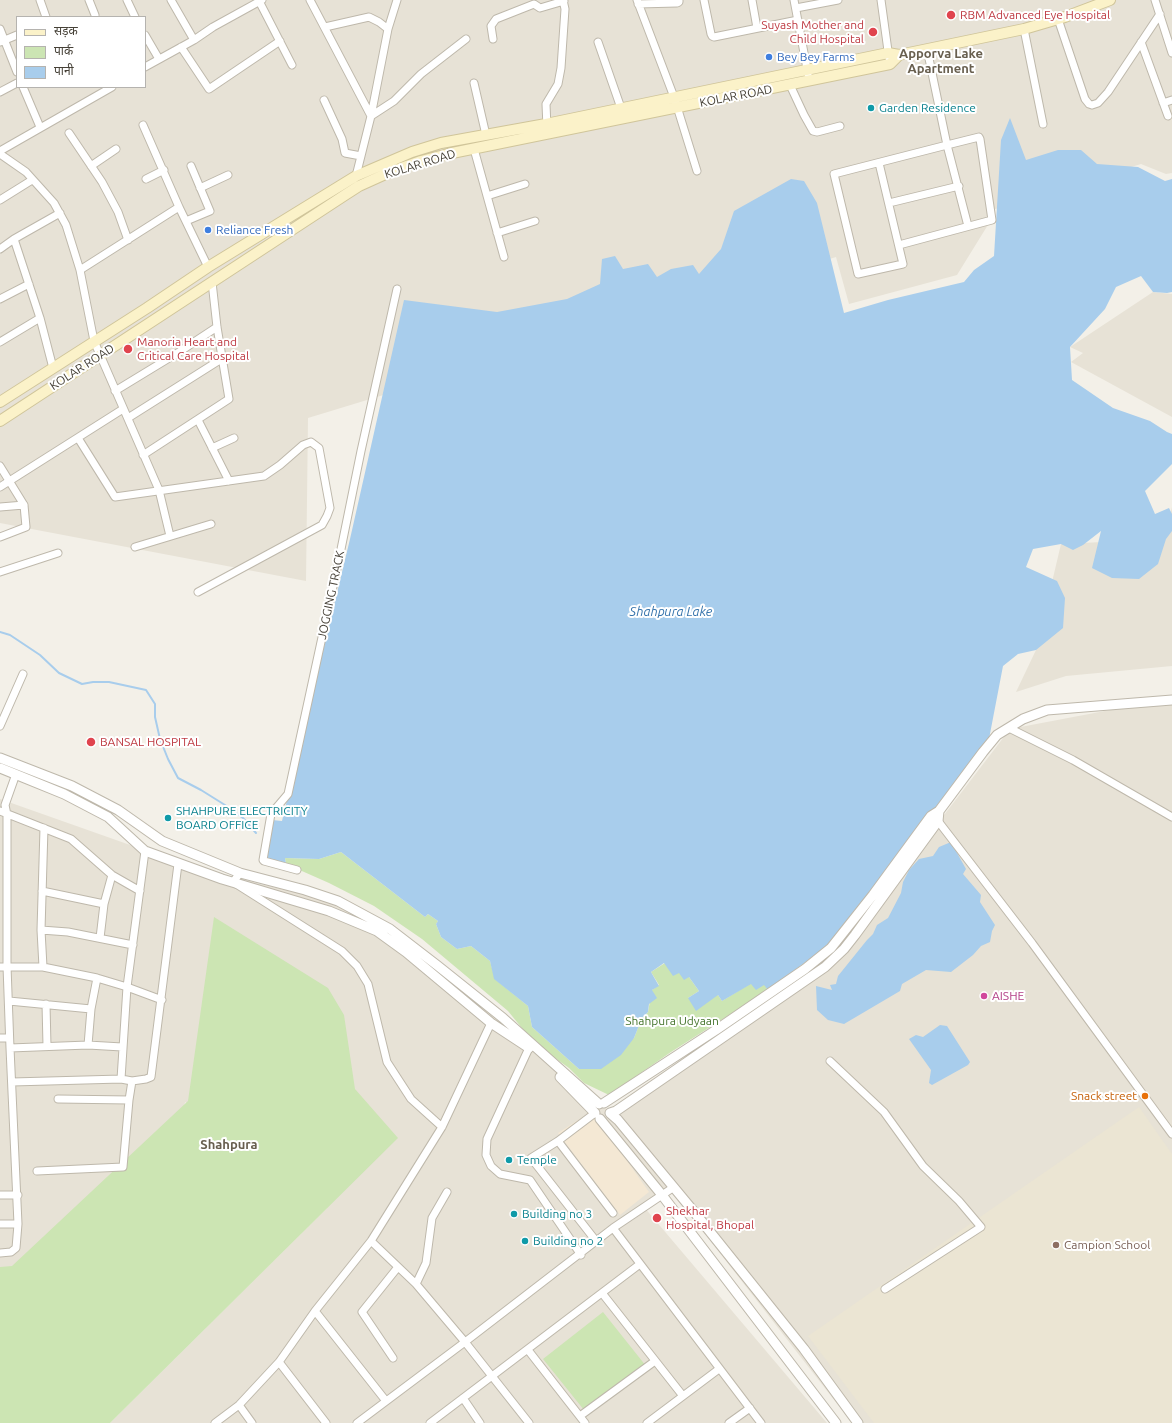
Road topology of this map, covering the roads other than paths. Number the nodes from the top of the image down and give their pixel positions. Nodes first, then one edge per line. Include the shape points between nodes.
1 (40, 0) edge
2 (89, 0) edge
3 (127, 0) edge
4 (172, 0) edge
5 (310, 0) edge
6 (397, 0) edge
7 (563, 0) edge
8 (679, 0) edge
9 (704, 0) edge
10 (752, 0) edge
11 (794, 0) edge
12 (838, 0) edge
13 (881, 0) edge
14 (1110, 0) edge
15 (1155, 0) edge
16 (260, 1) edge
17 (638, 2) edge
18 (796, 8) junction
19 (1160, 14) junction
20 (95, 15) dead end
21 (46, 16) edge
22 (135, 16) edge
23 (1058, 19) junction
24 (798, 20) junction
25 (325, 27) junction
26 (757, 28) junction
27 (0, 29) edge
28 (388, 29) junction
29 (1024, 29) junction
30 (16, 35) edge
31 (146, 37) edge
32 (466, 39) dead end
33 (494, 39) dead end
34 (194, 40) junction
35 (2, 41) edge
36 (280, 41) junction
37 (598, 42) dead end
38 (1141, 42) junction
39 (181, 47) junction
40 (927, 49) junction
41 (888, 53) junction
42 (1172, 54) edge
43 (899, 55) junction
44 (159, 59) junction
45 (890, 64) junction
46 (146, 66) edge
47 (292, 66) dead end
48 (16, 70) edge
49 (807, 70) junction
50 (810, 81) junction
51 (474, 83) dead end
52 (16, 84) edge
53 (790, 85) junction
54 (23, 88) edge
55 (110, 88) edge
56 (0, 92) edge
57 (674, 97) junction
58 (324, 100) dead end
59 (1172, 100) edge
60 (1163, 103) junction
61 (677, 107) junction
62 (621, 108) junction
63 (371, 116) junction
64 (1168, 116) dead end
65 (1043, 124) dead end
66 (143, 125) dead end
67 (840, 126) dead end
68 (40, 127) junction
69 (548, 129) junction
70 (69, 133) dead end
71 (486, 135) junction
72 (947, 145) junction
73 (116, 149) dead end
74 (474, 149) junction
75 (0, 152) edge
76 (361, 156) junction
77 (879, 163) junction
78 (91, 166) junction
79 (191, 166) dead end
80 (164, 170) junction
81 (697, 171) dead end
82 (228, 175) dead end
83 (356, 176) junction
84 (146, 179) dead end
85 (32, 180) junction
86 (525, 184) dead end
87 (959, 186) junction
88 (200, 188) junction
89 (487, 196) junction
90 (0, 200) edge
91 (888, 203) junction
92 (179, 207) junction
93 (60, 213) junction
94 (186, 221) junction
95 (535, 221) dead end
96 (968, 226) junction
97 (498, 233) junction
98 (14, 239) junction
99 (128, 240) junction
100 (898, 245) junction
101 (0, 249) edge
102 (239, 249) junction
103 (504, 257) dead end
104 (246, 260) junction
105 (208, 267) junction
106 (80, 270) junction
107 (212, 282) junction
108 (29, 284) junction
109 (397, 289) dead end
110 (0, 299) edge
111 (40, 318) junction
112 (218, 327) junction
113 (94, 341) junction
114 (0, 342) edge
115 (100, 355) junction
116 (223, 358) junction
117 (53, 368) junction
118 (116, 391) junction
119 (0, 402) edge
120 (124, 409) junction
121 (128, 418) junction
122 (198, 420) junction
123 (0, 421) edge
124 (78, 438) junction
125 (234, 438) dead end
126 (212, 448) junction
127 (143, 455) junction
128 (0, 466) edge
129 (229, 480) junction
130 (9, 481) junction
131 (0, 487) edge
132 (159, 490) junction
133 (24, 505) junction
134 (0, 507) edge
135 (211, 524) dead end
136 (170, 536) junction
137 (0, 537) edge
138 (135, 547) dead end
139 (58, 553) dead end
140 (0, 572) edge
141 (198, 592) dead end
142 (23, 674) dead end
143 (1172, 700) edge
144 (0, 726) edge
145 (1009, 728) junction
146 (0, 758) edge
147 (0, 768) edge
148 (16, 774) junction
149 (0, 811) edge
150 (7, 814) junction
151 (936, 816) junction
152 (1172, 817) edge
153 (44, 828) junction
154 (145, 851) junction
155 (178, 864) junction
156 (297, 870) dead end
157 (240, 873) junction
158 (112, 875) junction
159 (233, 882) junction
160 (140, 890) junction
161 (42, 891) junction
162 (104, 904) junction
163 (41, 930) junction
164 (100, 938) junction
165 (133, 945) junction
166 (4, 966) edge
167 (43, 967) junction
168 (97, 978) junction
169 (127, 987) junction
170 (162, 1000) junction
171 (9, 1001) junction
172 (46, 1004) junction
173 (91, 1009) junction
174 (491, 1023) junction
175 (0, 1038) edge
176 (9, 1038) junction
177 (88, 1045) junction
178 (47, 1046) junction
179 (122, 1047) junction
180 (10, 1048) junction
181 (529, 1048) junction
182 (830, 1061) dead end
183 (121, 1079) junction
184 (132, 1081) junction
185 (12, 1082) junction
186 (58, 1099) dead end
187 (129, 1100) junction
188 (601, 1104) junction
189 (610, 1113) junction
190 (597, 1116) junction
191 (442, 1127) junction
192 (1172, 1134) edge
193 (558, 1141) junction
194 (37, 1171) dead end
195 (674, 1187) junction
196 (447, 1192) dead end
197 (18, 1195) junction
198 (662, 1195) junction
199 (0, 1196) edge
200 (613, 1213) dead end
201 (0, 1224) edge
202 (18, 1224) junction
203 (613, 1228) junction
204 (371, 1241) junction
205 (596, 1241) junction
206 (0, 1253) edge
207 (580, 1254) junction
208 (640, 1264) junction
209 (398, 1267) junction
210 (416, 1284) junction
211 (885, 1289) dead end
212 (602, 1293) junction
213 (315, 1311) junction
214 (465, 1342) junction
215 (528, 1350) junction
216 (393, 1358) dead end
217 (655, 1361) junction
218 (279, 1362) junction
219 (719, 1369) junction
220 (492, 1376) junction
221 (683, 1396) junction
222 (463, 1398) junction
223 (386, 1401) junction
224 (239, 1405) junction
225 (750, 1408) junction
226 (580, 1416) junction
227 (215, 1423) edge
228 (252, 1423) edge
229 (326, 1423) edge
230 (357, 1423) edge
231 (430, 1423) edge
232 (480, 1423) edge
233 (529, 1423) edge
234 (586, 1423) edge
235 (647, 1423) edge
236 (729, 1423) edge
237 (761, 1423) edge
238 (836, 1423) edge
239 (858, 1423) edge

1 - 21 street
2 - 20 street
3 - 22 street
4 - 34 street
5 - 25 street
6 - 28 street
7 - 33 street via 540,8 534,4 500,17 491,26
7 - 69 street via 565,9 561,68 558,84 546,104
8 - 17 street via 677,3
9 - 26 street via 712,36
10 - 26 street
11 - 18 street
12 - 18 street
13 - 41 street
14 - 23 main road, KOLAR ROAD
15 - 19 street
16 - 34 street via 212,27
16 - 36 street
17 - 57 street
18 - 24 street
19 - 38 street
19 - 42 street
23 - 29 main road, KOLAR ROAD
23 - 38 street via 1086,99 1092,105 1098,103 1108,92
24 - 26 street
24 - 49 street
25 - 28 street via 369,17
25 - 63 street
27 - 35 street
28 - 63 street
29 - 40 main road, KOLAR ROAD
29 - 65 street
30 - 35 street
31 - 44 street
32 - 63 street via 421,74 394,101
34 - 39 street
35 - 48 street
36 - 39 street via 209,89
36 - 47 street
37 - 62 street
38 - 60 street
39 - 44 street
40 - 43 main road, KOLAR ROAD
40 - 72 street
41 - 43 main road, KOLAR ROAD
41 - 45 street
41 - 49 main road, KOLAR ROAD
43 - 45 main road
44 - 46 street
45 - 50 main road, KOLAR ROAD
49 - 50 street
49 - 57 main road, KOLAR ROAD
50 - 53 main road, KOLAR ROAD
51 - 71 street
52 - 56 street
53 - 61 main road, KOLAR ROAD
53 - 67 street via 813,131
54 - 68 street
55 - 68 street
57 - 61 street
57 - 62 main road, KOLAR ROAD
58 - 76 street via 342,139 345,153
59 - 60 street
60 - 64 street
61 - 69 main road, KOLAR ROAD
61 - 81 street
62 - 69 main road, KOLAR ROAD
63 - 76 street
66 - 80 street
68 - 75 street
69 - 71 main road, KOLAR ROAD
69 - 74 main road, KOLAR ROAD
70 - 78 street
71 - 83 main road, KOLAR ROAD via 423,148
72 - 77 street
72 - 87 street
72 - 96 street via 979,137 980,139 992,219
73 - 78 street
74 - 89 street
74 - 104 main road, KOLAR ROAD via 421,161 359,186
75 - 85 street via 26,172
76 - 83 street
77 - 91 street
77 - 100 street via 834,174 858,274 901,265 903,262
78 - 99 street via 118,212
79 - 88 street
80 - 84 street
80 - 92 street
82 - 88 street
83 - 102 main road, KOLAR ROAD
85 - 90 street
85 - 93 street
86 - 89 street
87 - 91 street
87 - 96 street
88 - 94 street via 210,211
89 - 97 street
91 - 100 street
92 - 94 street
92 - 99 street
93 - 98 street
93 - 106 street
94 - 105 street
95 - 97 street
96 - 100 street
97 - 103 street
98 - 101 street
98 - 108 street
99 - 106 street
102 - 104 main road
102 - 105 main road, KOLAR ROAD
104 - 107 main road, KOLAR ROAD
105 - 113 main road, KOLAR ROAD
106 - 113 street
107 - 112 street
107 - 115 main road, KOLAR ROAD
108 - 110 street
108 - 111 street
109 - 156 street, JOGGING TRACK via 288,794 271,814 263,860
111 - 114 street
111 - 117 street
112 - 116 street
112 - 118 street
113 - 115 street
113 - 117 main road, KOLAR ROAD
115 - 118 street
115 - 123 main road, KOLAR ROAD
116 - 121 street
116 - 122 street via 229,399
117 - 119 main road, KOLAR ROAD
118 - 120 street
120 - 121 street
120 - 124 street
121 - 127 street
122 - 126 street
122 - 127 street
124 - 130 street
124 - 132 street via 115,497
125 - 126 street
126 - 129 street
127 - 132 street
128 - 130 street
129 - 132 street
129 - 141 street via 264,476 303,445 311,442 319,448 330,508 322,525
130 - 131 street
130 - 133 street
132 - 136 street
133 - 134 street
133 - 137 street via 26,528
135 - 136 street
136 - 138 street
139 - 140 street
142 - 144 street
143 - 145 street via 1046,710
145 - 151 street via 997,736 983,752
145 - 152 street via 1074,760
146 - 157 street via 72,786 118,810 162,841
147 - 148 street
148 - 150 street via 5,805
148 - 154 street via 64,794 108,817
149 - 150 street
150 - 153 street
150 - 166 street
151 - 188 street via 841,937 823,955 716,1030
151 - 189 street via 855,935 825,967
151 - 192 street
153 - 158 street via 71,839
153 - 161 street
154 - 155 street
154 - 160 street
155 - 159 street
155 - 170 street
157 - 159 street
157 - 188 street via 338,901 390,929 503,1018
158 - 160 street
158 - 162 street
159 - 174 street via 329,910 377,930
159 - 191 street via 342,951 357,966 368,984 387,1062 411,1100
160 - 165 street
161 - 162 street
161 - 163 street
162 - 164 street
163 - 164 street
163 - 167 street
164 - 165 street
165 - 169 street
166 - 167 street
166 - 171 street
167 - 168 street
168 - 169 street
168 - 173 street
169 - 170 street
169 - 179 street
170 - 184 street via 151,1077
171 - 172 street
171 - 176 street
172 - 173 street
172 - 178 street
173 - 177 street
174 - 181 street
174 - 191 street
175 - 176 street
176 - 180 street
177 - 178 street
177 - 179 street
178 - 180 street
179 - 183 street
180 - 185 street
181 - 190 street
181 - 207 street via 487,1139 486,1155 490,1166 500,1174 530,1180
182 - 211 street via 884,1112 923,1166 981,1227
183 - 184 street
183 - 185 street
184 - 187 street
185 - 197 street
186 - 187 street
187 - 194 street via 123,1167
188 - 189 street via 606,1104 610,1108
188 - 190 street via 595,1108
189 - 190 street via 607,1118
189 - 195 street
190 - 193 street
190 - 198 street
191 - 204 street
193 - 200 street
193 - 205 street via 531,1158
195 - 198 street
195 - 239 street via 804,1349
196 - 210 street via 432,1218 426,1263
197 - 199 street
197 - 202 street
198 - 203 street
198 - 238 street
201 - 202 street
202 - 206 street via 16,1248 11,1252
203 - 205 street
203 - 208 street
204 - 209 street
204 - 213 street
205 - 207 street
207 - 214 street
208 - 212 street
208 - 219 street
209 - 210 street
209 - 216 street via 362,1312
210 - 214 street
212 - 215 street
212 - 217 street
213 - 218 street
213 - 223 street
214 - 220 street
214 - 223 street
215 - 220 street
215 - 226 street
217 - 221 street
217 - 226 street
218 - 224 street
218 - 229 street
219 - 221 street
219 - 225 street
220 - 222 street
220 - 233 street
221 - 235 street
222 - 231 street
222 - 232 street
223 - 230 street
224 - 227 street
224 - 228 street
225 - 236 street
225 - 237 street
226 - 234 street

